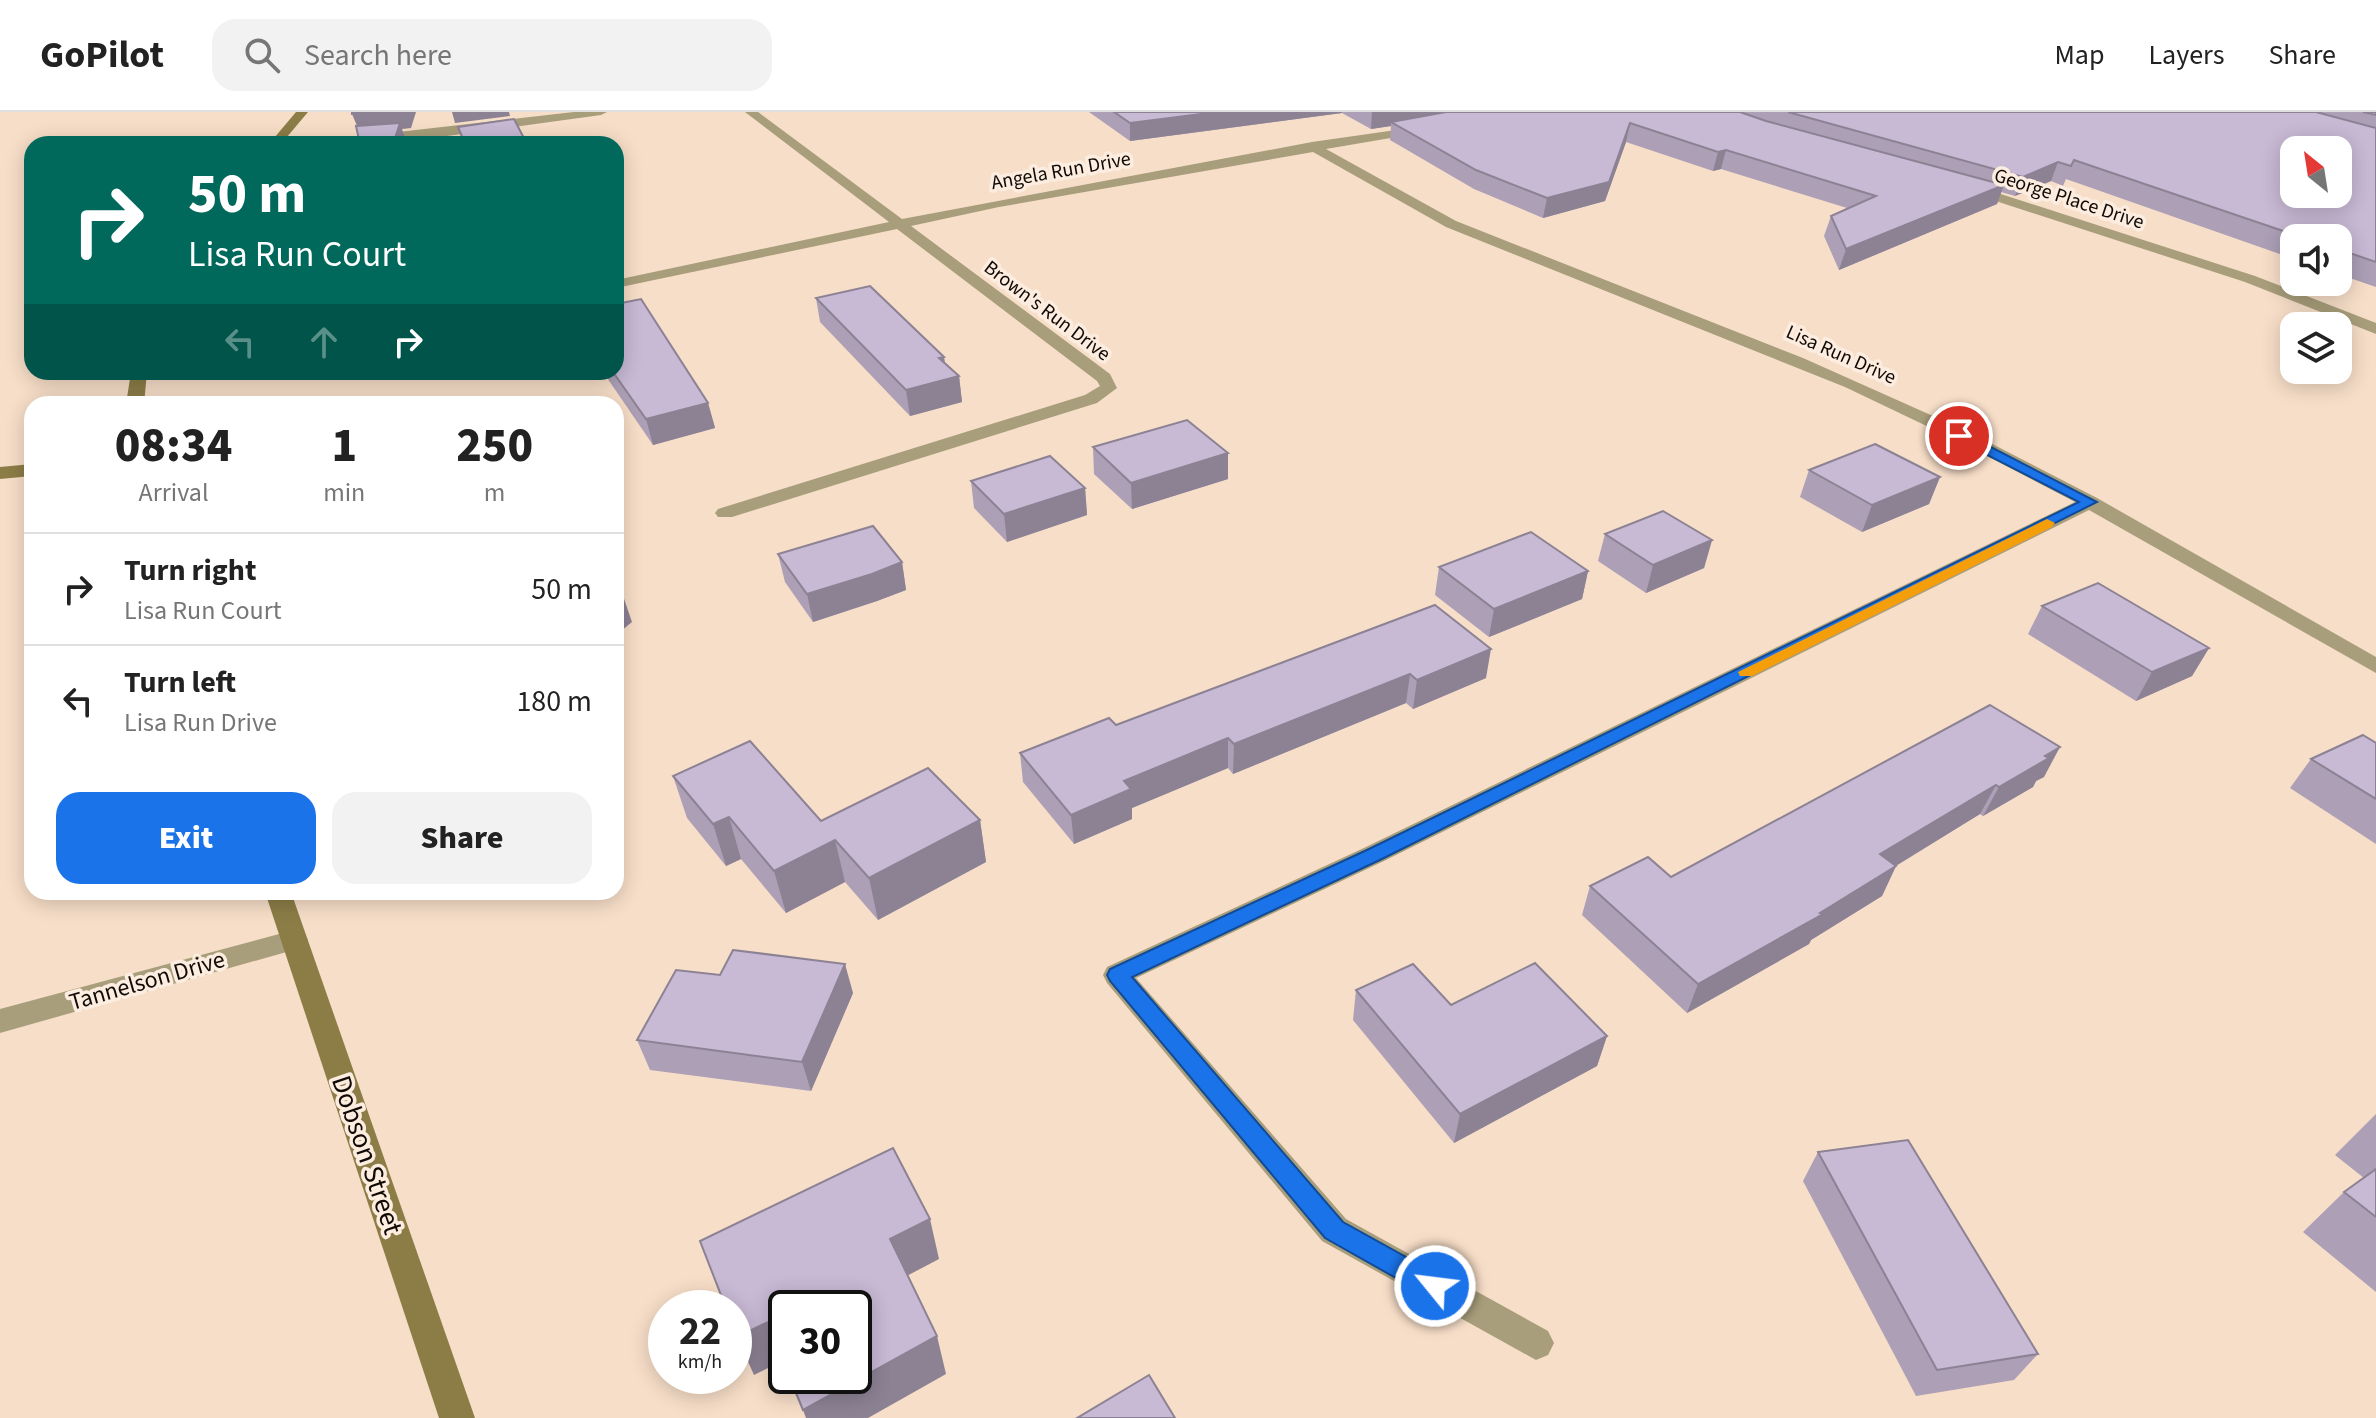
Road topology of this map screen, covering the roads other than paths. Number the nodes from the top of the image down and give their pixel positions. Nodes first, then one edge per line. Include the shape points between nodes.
1 (302, 112) edge
2 (601, 112) edge
3 (751, 112) edge
4 (1432, 127) edge
5 (282, 136) edge
6 (411, 136) edge
7 (1312, 146) junction
8 (1956, 185) edge
9 (895, 223) junction
10 (624, 282) edge
11 (2376, 329) edge
12 (24, 471) edge
13 (0, 473) edge
14 (2090, 502) junction
15 (725, 513) dead end
16 (2376, 666) edge
17 (281, 900) edge
18 (294, 940) junction
19 (0, 1021) edge
20 (1536, 1343) dead end
21 (457, 1418) edge

1 - 5 street
2 - 6 street
3 - 9 street, Brown's Run Drive
4 - 7 street, Angela Run Drive
7 - 9 street, Angela Run Drive
7 - 14 street, Lisa Run Drive via 1471,233 1772,349 1907,409
8 - 11 street, George Place Drive via 2250,279
9 - 10 street, Angela Run Drive
9 - 15 street, Brown's Run Drive via 1104,378 1109,388 1091,399
12 - 13 street
14 - 16 street, Lisa Run Drive
14 - 20 street via 1117,975 1334,1230
17 - 18 street, Dobson Street
18 - 19 street, Tannelson Drive
18 - 21 street, Dobson Street

